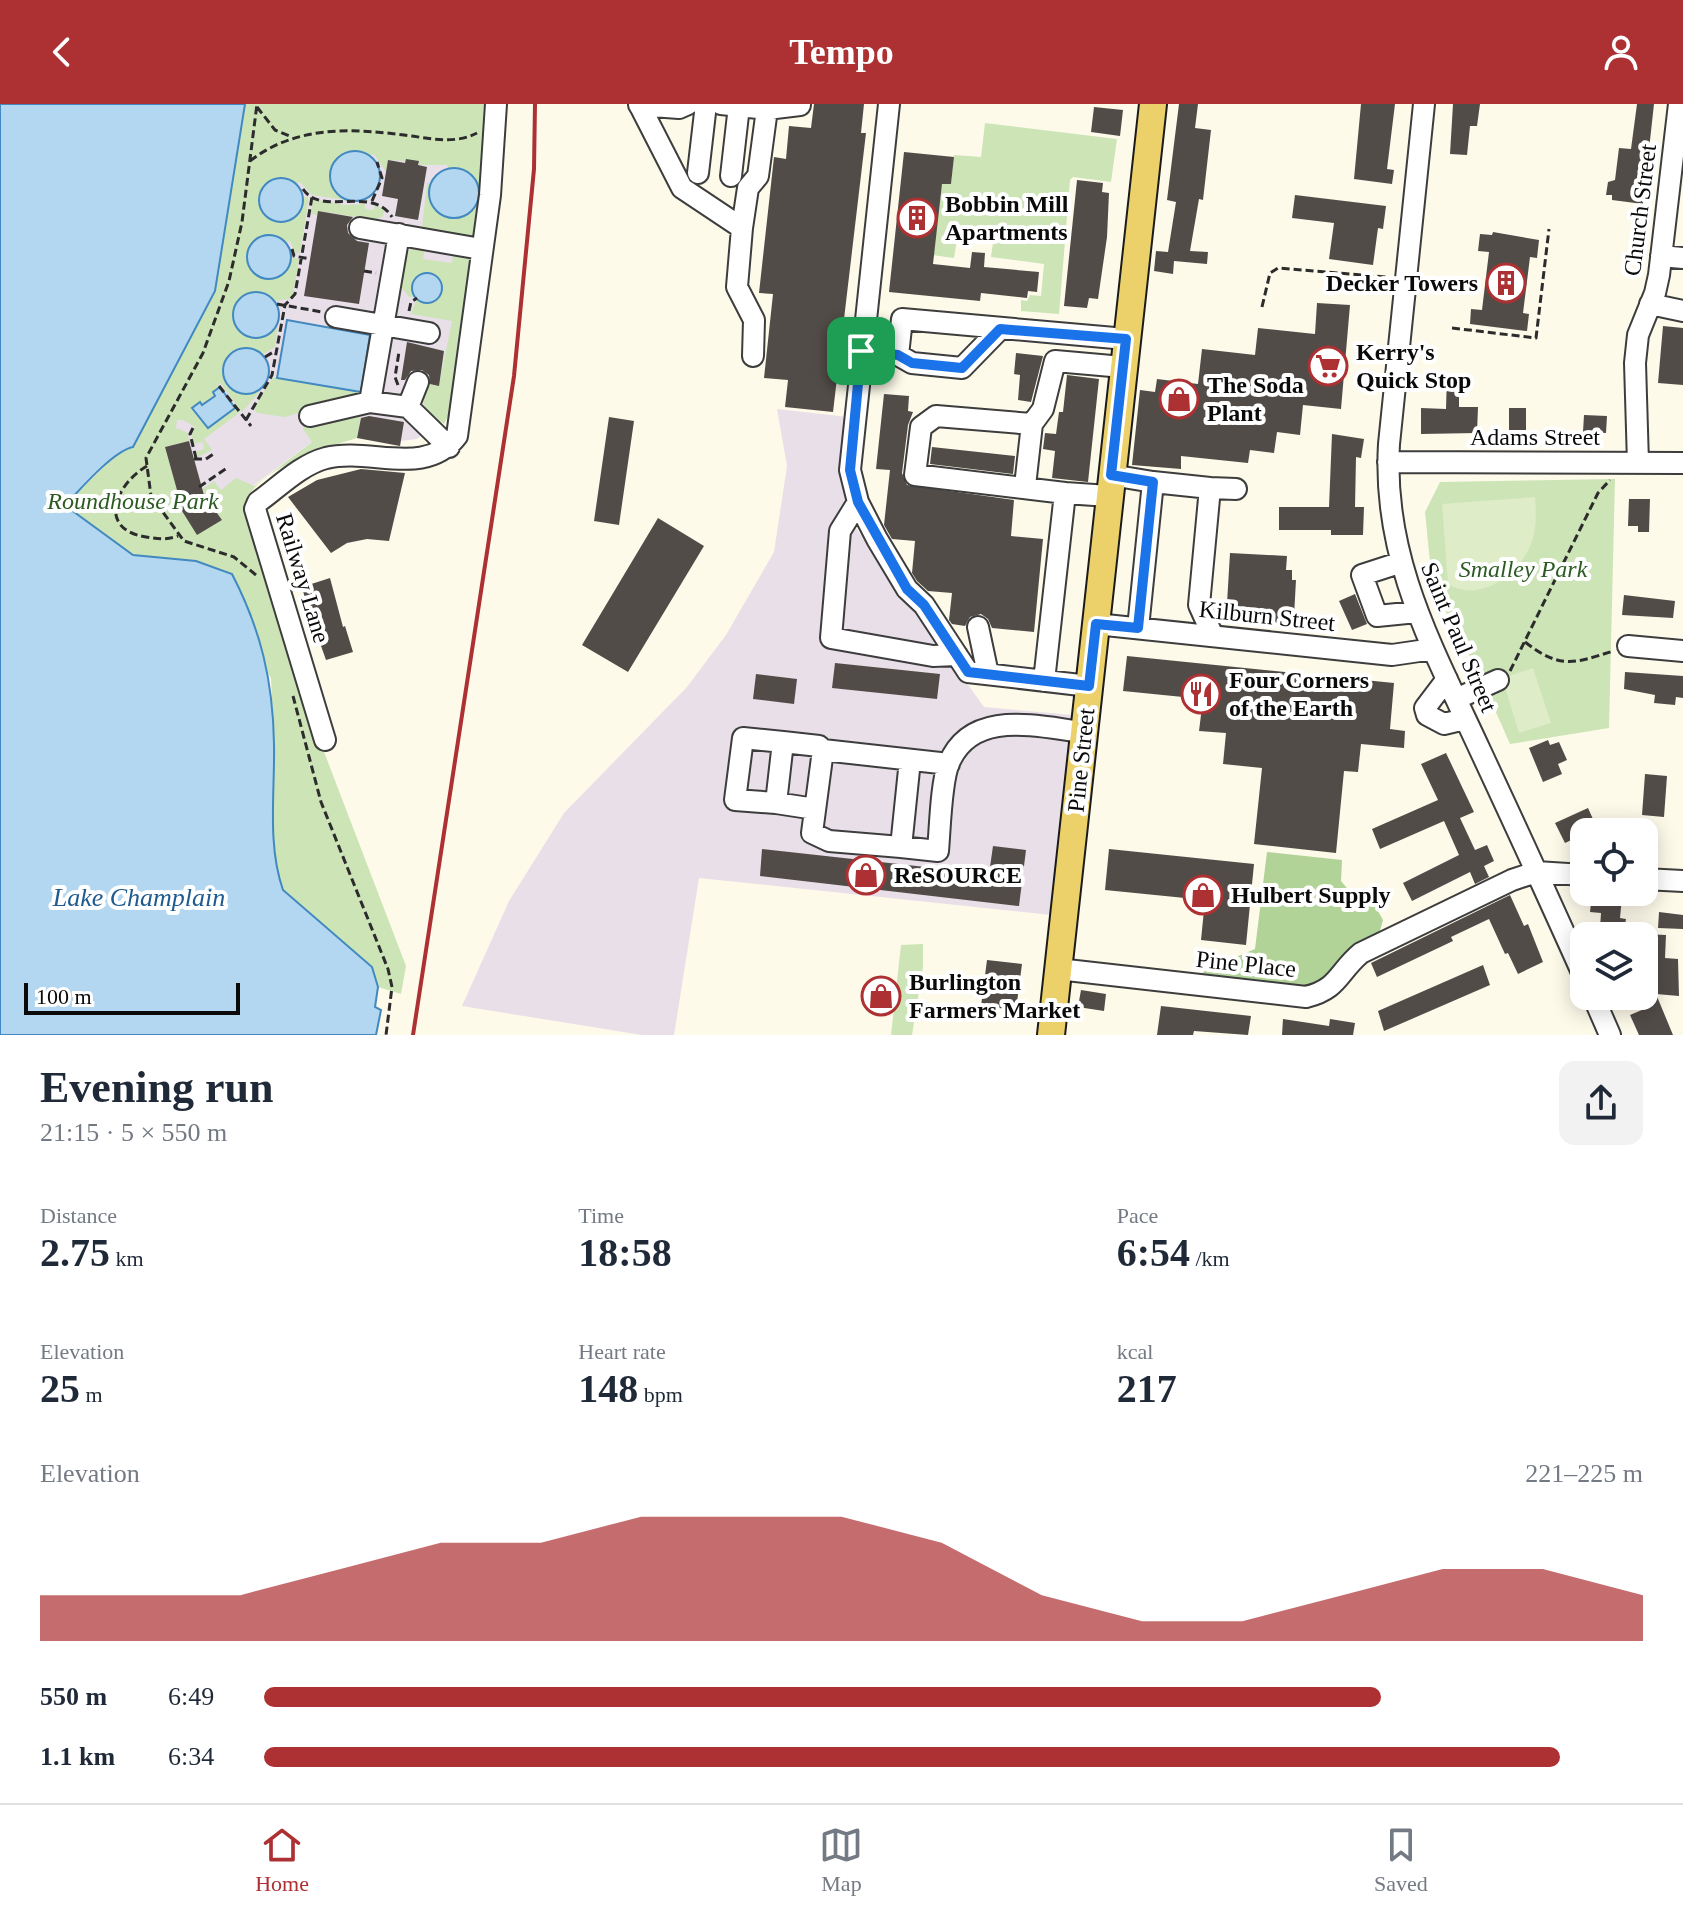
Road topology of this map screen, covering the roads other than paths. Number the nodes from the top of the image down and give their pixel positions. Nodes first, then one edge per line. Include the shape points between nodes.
1 (639, 104) edge
2 (688, 104) edge
3 (706, 104) edge
4 (889, 104) edge
5 (1153, 104) edge
6 (1424, 104) edge
7 (1679, 104) edge
8 (730, 105) edge
9 (800, 105) edge
10 (767, 109) junction
11 (496, 112) edge
12 (698, 173) dead end
13 (731, 176) dead end
14 (360, 228) dead end
15 (742, 228) junction
16 (399, 234) junction
17 (481, 249) junction
18 (1661, 256) junction
19 (1683, 258) edge
20 (1650, 304) junction
21 (1683, 311) edge
22 (336, 317) road end
23 (383, 325) junction
24 (1000, 329) junction
25 (429, 333) dead end
26 (1126, 339) junction
27 (861, 351) junction
28 (898, 355) junction
29 (753, 356) dead end
30 (1123, 367) junction
31 (408, 384) road end
32 (370, 402) junction
33 (408, 407) junction
34 (310, 416) dead end
35 (1032, 424) junction
36 (449, 447) junction
37 (1388, 462) junction
38 (1638, 463) junction
39 (1683, 463) edge
40 (1153, 482) junction
41 (1110, 485) junction
42 (1025, 486) junction
43 (1210, 488) junction
44 (1236, 489) dead end
45 (1065, 493) junction
46 (858, 502) junction
47 (1399, 563) junction
48 (1417, 612) junction
49 (1096, 624) junction
50 (978, 627) dead end
51 (1138, 628) junction
52 (1213, 636) junction
53 (1628, 646) road end
54 (1433, 649) junction
55 (1683, 651) edge
56 (957, 655) junction
57 (988, 674) junction
58 (1447, 679) junction
59 (1498, 680) road end
60 (1044, 681) junction
61 (1089, 686) junction
62 (1456, 699) junction
63 (1465, 719) junction
64 (1084, 732) junction
65 (325, 740) dead end
66 (783, 742) junction
67 (823, 750) junction
68 (910, 760) junction
69 (949, 764) junction
70 (776, 803) junction
71 (815, 809) junction
72 (901, 847) junction
73 (1536, 872) junction
74 (1570, 874) edge
75 (1658, 880) edge
76 (1683, 881) edge
77 (1570, 946) edge
78 (1058, 969) junction
79 (1599, 1010) edge
80 (1051, 1035) edge
81 (1610, 1035) edge

1 - 2 street
1 - 15 street via 682,188
3 - 12 street
4 - 27 street
5 - 26 main road, Pine Street
6 - 37 street, Saint Paul Street
7 - 18 street, Church Street
8 - 10 street
8 - 13 street
9 - 10 street
10 - 15 street via 758,176 748,188
11 - 17 street
14 - 16 street
15 - 29 street via 737,287 754,320
16 - 17 street
16 - 23 street
17 - 36 street via 457,436
18 - 19 street
18 - 20 street, Church Street
20 - 21 street
20 - 38 street, Church Street via 1635,363
22 - 23 street
23 - 25 street
23 - 32 street
24 - 26 street
24 - 28 street via 962,368 912,363
24 - 28 street via 902,319
26 - 30 main road, Pine Street
27 - 28 street
27 - 46 street via 850,470
30 - 35 street via 1055,361 1043,409
30 - 41 main road, Pine Street
31 - 33 street
32 - 33 street
32 - 34 street
33 - 36 street
35 - 42 street
35 - 42 street via 936,416 921,427 915,475
36 - 65 street, Railway Lane via 411,459 329,458 308,465 255,509
37 - 38 street, Adams Street
37 - 47 street, Saint Paul Street via 1389,509
38 - 39 street, Adams Street
40 - 41 street
40 - 43 street
40 - 51 street
41 - 45 street
41 - 49 main road, Pine Street
42 - 45 street
43 - 44 street
43 - 52 street via 1199,605
45 - 60 street
46 - 56 street via 907,589
46 - 56 street via 840,531 831,638 933,656
47 - 48 street, Saint Paul Street
47 - 48 street via 1362,575 1377,616
48 - 54 street, Saint Paul Street
49 - 51 street, Kilburn Street
49 - 61 main road, Pine Street
50 - 57 street
51 - 52 street, Kilburn Street
52 - 54 street, Kilburn Street via 1392,655
53 - 55 street
54 - 58 street, Saint Paul Street
56 - 57 street via 968,672
57 - 60 street
58 - 62 street, Saint Paul Street
58 - 63 street via 1425,708 1427,715 1444,724
59 - 62 street
60 - 61 street
61 - 64 main road, Pine Street
62 - 63 street, Saint Paul Street
63 - 73 street, Saint Paul Street
64 - 69 street via 1004,723 968,737
64 - 78 main road, Pine Street
66 - 67 street
66 - 70 street
66 - 70 street via 743,738 735,800
67 - 68 street
67 - 71 street
68 - 69 street
68 - 72 street
69 - 72 street via 938,851
70 - 71 street
71 - 72 street via 812,833 829,841
73 - 74 street
73 - 77 street, Saint Paul Street
73 - 78 street, Pine Place via 1383,941 1352,961 1334,986 1306,997
75 - 76 street
78 - 80 main road, Pine Street
79 - 81 street

